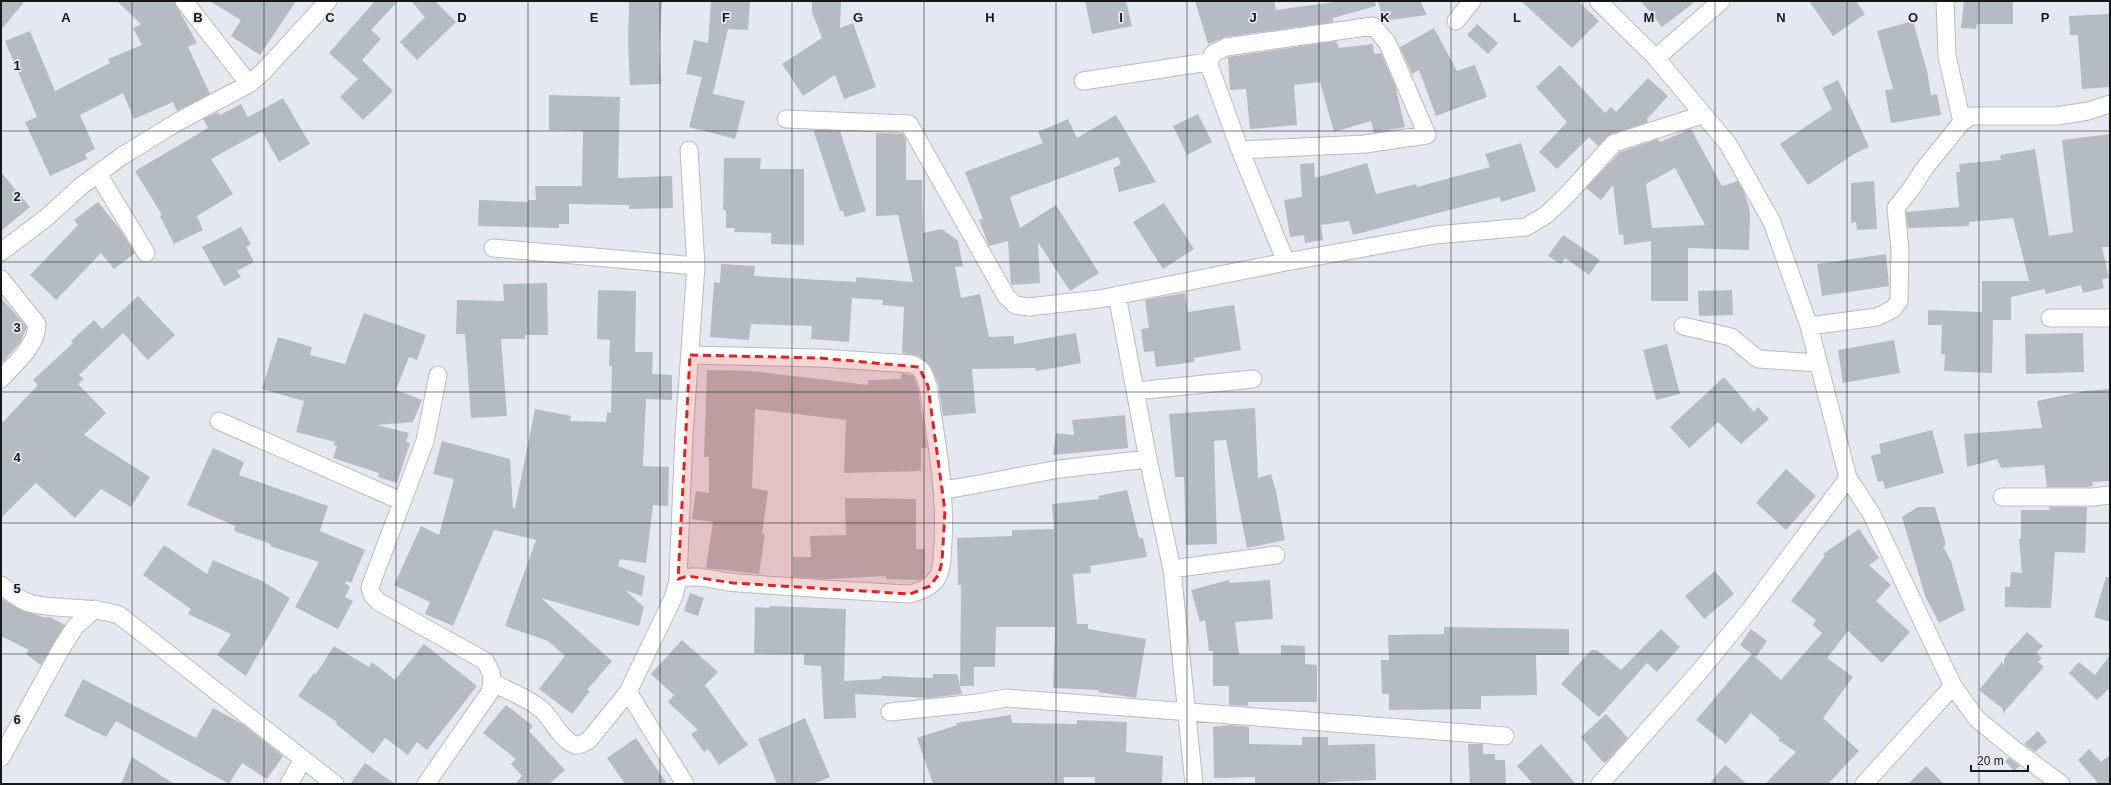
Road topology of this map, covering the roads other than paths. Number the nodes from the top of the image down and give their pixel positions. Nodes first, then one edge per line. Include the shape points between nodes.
1 (184, 1) edge
2 (328, 1) edge
3 (1472, 1) edge
4 (1598, 1) edge
5 (1721, 1) edge
6 (1945, 1) edge
7 (1456, 21) dead end
8 (1656, 58) junction
9 (1208, 62) junction
10 (1083, 81) dead end
11 (249, 84) junction
12 (2110, 104) edge
13 (1702, 115) junction
14 (786, 119) dead end
15 (1962, 122) junction
16 (689, 150) dead end
17 (1240, 150) junction
18 (98, 174) junction
19 (493, 248) dead end
20 (1, 252) edge
21 (146, 253) dead end
22 (1286, 262) junction
23 (696, 266) junction
24 (1, 279) edge
25 (1117, 295) junction
26 (2050, 318) dead end
27 (2110, 318) edge
28 (1683, 326) dead end
29 (1809, 326) junction
30 (690, 355) junction
31 (1818, 363) junction
32 (438, 375) dead end
33 (1, 379) edge
34 (1253, 379) dead end
35 (1136, 391) junction
36 (219, 421) dead end
37 (1148, 459) junction
38 (1848, 478) junction
39 (943, 489) junction
40 (2110, 495) edge
41 (2002, 497) dead end
42 (401, 501) junction
43 (1276, 555) dead end
44 (1172, 569) junction
45 (678, 579) junction
46 (1, 586) edge
47 (95, 609) junction
48 (1953, 686) junction
49 (491, 687) junction
50 (628, 692) junction
51 (1187, 711) junction
52 (890, 712) dead end
53 (1505, 736) dead end
54 (1, 758) edge
55 (303, 759) junction
56 (289, 784) edge
57 (335, 784) edge
58 (426, 784) edge
59 (685, 784) edge
60 (1194, 784) edge
61 (1600, 784) edge
62 (1864, 784) edge
63 (2061, 784) edge

1 - 11 street
2 - 11 street
3 - 7 street
4 - 8 street
5 - 8 street
6 - 15 street via 1947,56
8 - 13 street
9 - 10 street
9 - 17 street
9 - 17 street via 1214,53 1226,48 1374,26 1387,42 1427,135 1365,144
11 - 18 street via 179,120
12 - 15 street via 2057,116 1970,116
13 - 22 street via 1614,143 1546,215 1526,226 1435,235
13 - 29 street via 1728,144 1772,222
14 - 25 street via 909,124 1006,296 1015,305 1029,307
15 - 29 street via 1924,168 1896,208 1900,250 1899,301 1893,309 1877,316
16 - 23 street
17 - 22 street
18 - 20 street
18 - 21 street
19 - 23 street
22 - 25 street
23 - 30 street
24 - 33 street via 37,324 37,332 33,342
25 - 35 street
26 - 27 street
28 - 31 street via 1732,337 1758,360
29 - 31 street
30 - 39 street via 820,358 911,364 919,367 928,386
30 - 45 street
31 - 38 street
32 - 42 street via 425,441
34 - 35 street
35 - 37 street
36 - 42 street
37 - 39 street via 1059,469
37 - 44 street
38 - 48 street via 1871,513
38 - 61 street via 1749,611 1700,671
39 - 45 street via 945,511 942,562 939,574 930,586 923,590 910,594 733,583 700,576
40 - 41 street
42 - 49 street via 372,578 372,595 379,602 485,661 492,673
43 - 44 street
44 - 51 street
45 - 50 street via 674,596
46 - 47 street via 32,604
47 - 54 street via 75,627 68,638
47 - 55 street via 119,615
48 - 62 street
48 - 63 street via 1977,719
49 - 50 street via 509,691 542,710 566,738 578,745 589,740
49 - 58 street
50 - 59 street
51 - 52 street via 1006,698
51 - 53 street
51 - 60 street
55 - 56 street
55 - 57 street

